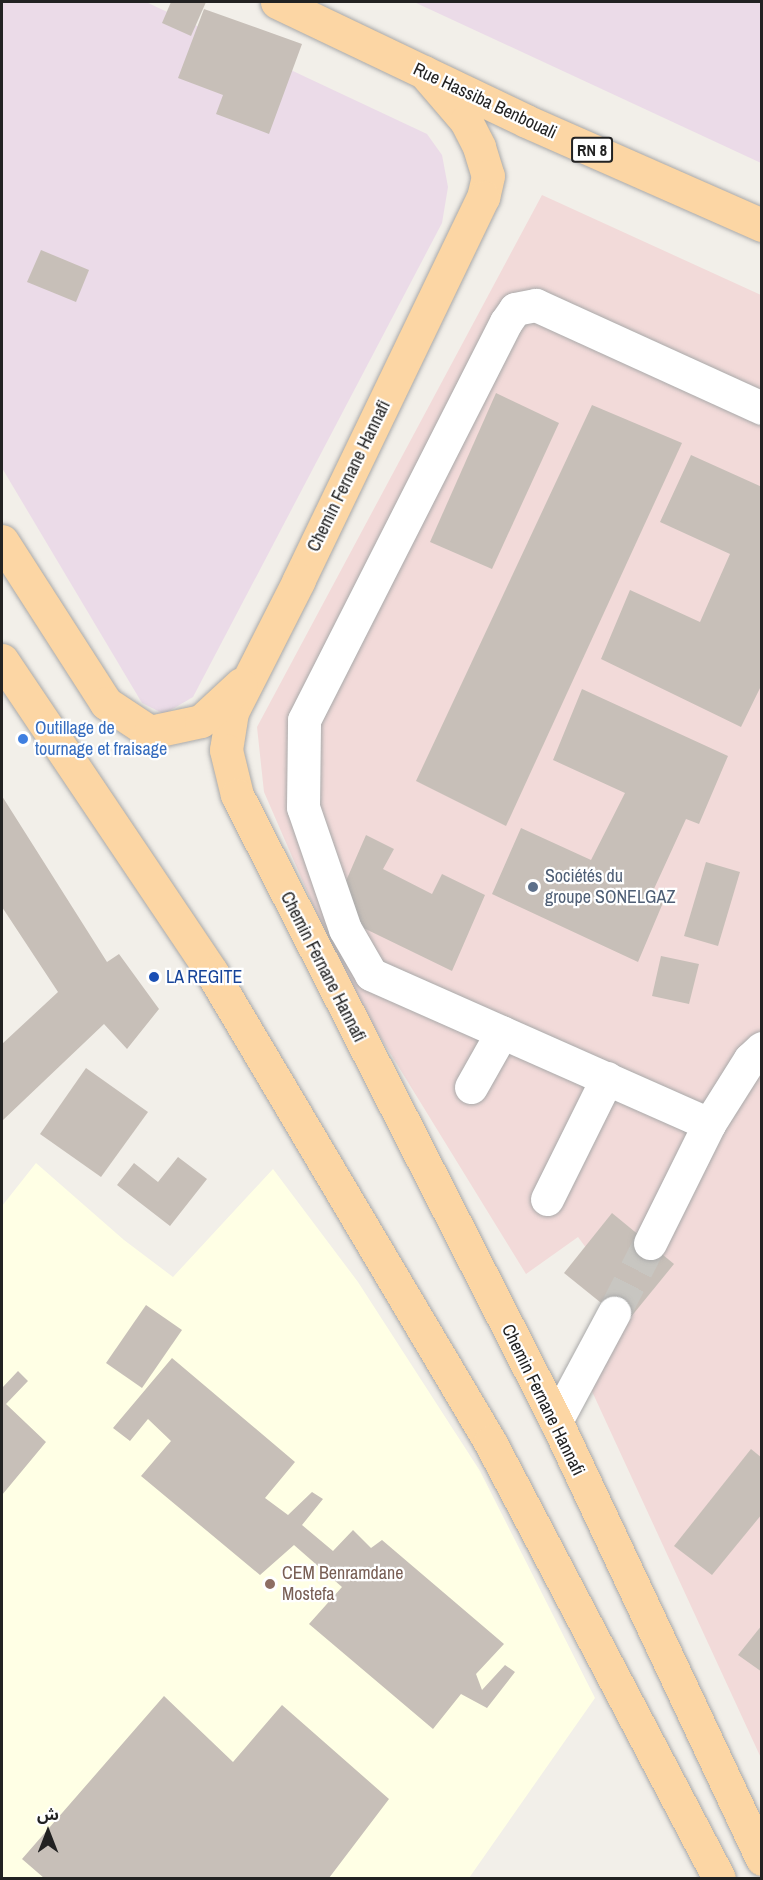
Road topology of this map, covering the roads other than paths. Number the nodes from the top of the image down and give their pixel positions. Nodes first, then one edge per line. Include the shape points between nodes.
1 (277, 2) edge
2 (424, 72) junction
3 (762, 225) edge
4 (762, 408) edge
5 (2, 541) edge
6 (2, 660) edge
7 (250, 676) junction
8 (502, 1032) junction
9 (762, 1048) edge
10 (607, 1078) junction
11 (471, 1087) dead end
12 (709, 1124) junction
13 (547, 1199) dead end
14 (650, 1244) tunnel mouth
15 (614, 1313) tunnel mouth
16 (556, 1421) junction
17 (762, 1859) edge
18 (719, 1878) edge

1 - 2 main road, Rue Hassiba Benbouali / RN 8
2 - 3 main road, Rue Hassiba Benbouali / RN 8
2 - 7 main road, Chemin Fernane Hannafi via 466,121 479,147 488,176 483,197
4 - 8 lane via 536,305 515,309 304,720 303,807 330,892 362,961 371,974
5 - 7 main road via 106,703 150,732 201,721
6 - 18 main road via 212,973 490,1442
7 - 16 main road, Chemin Fernane Hannafi via 232,712 226,750 237,795
8 - 10 lane
8 - 11 lane
9 - 12 lane via 750,1059
10 - 12 lane
10 - 13 lane
12 - 14 lane
15 - 16 lane
16 - 17 main road, Chemin Fernane Hannafi

